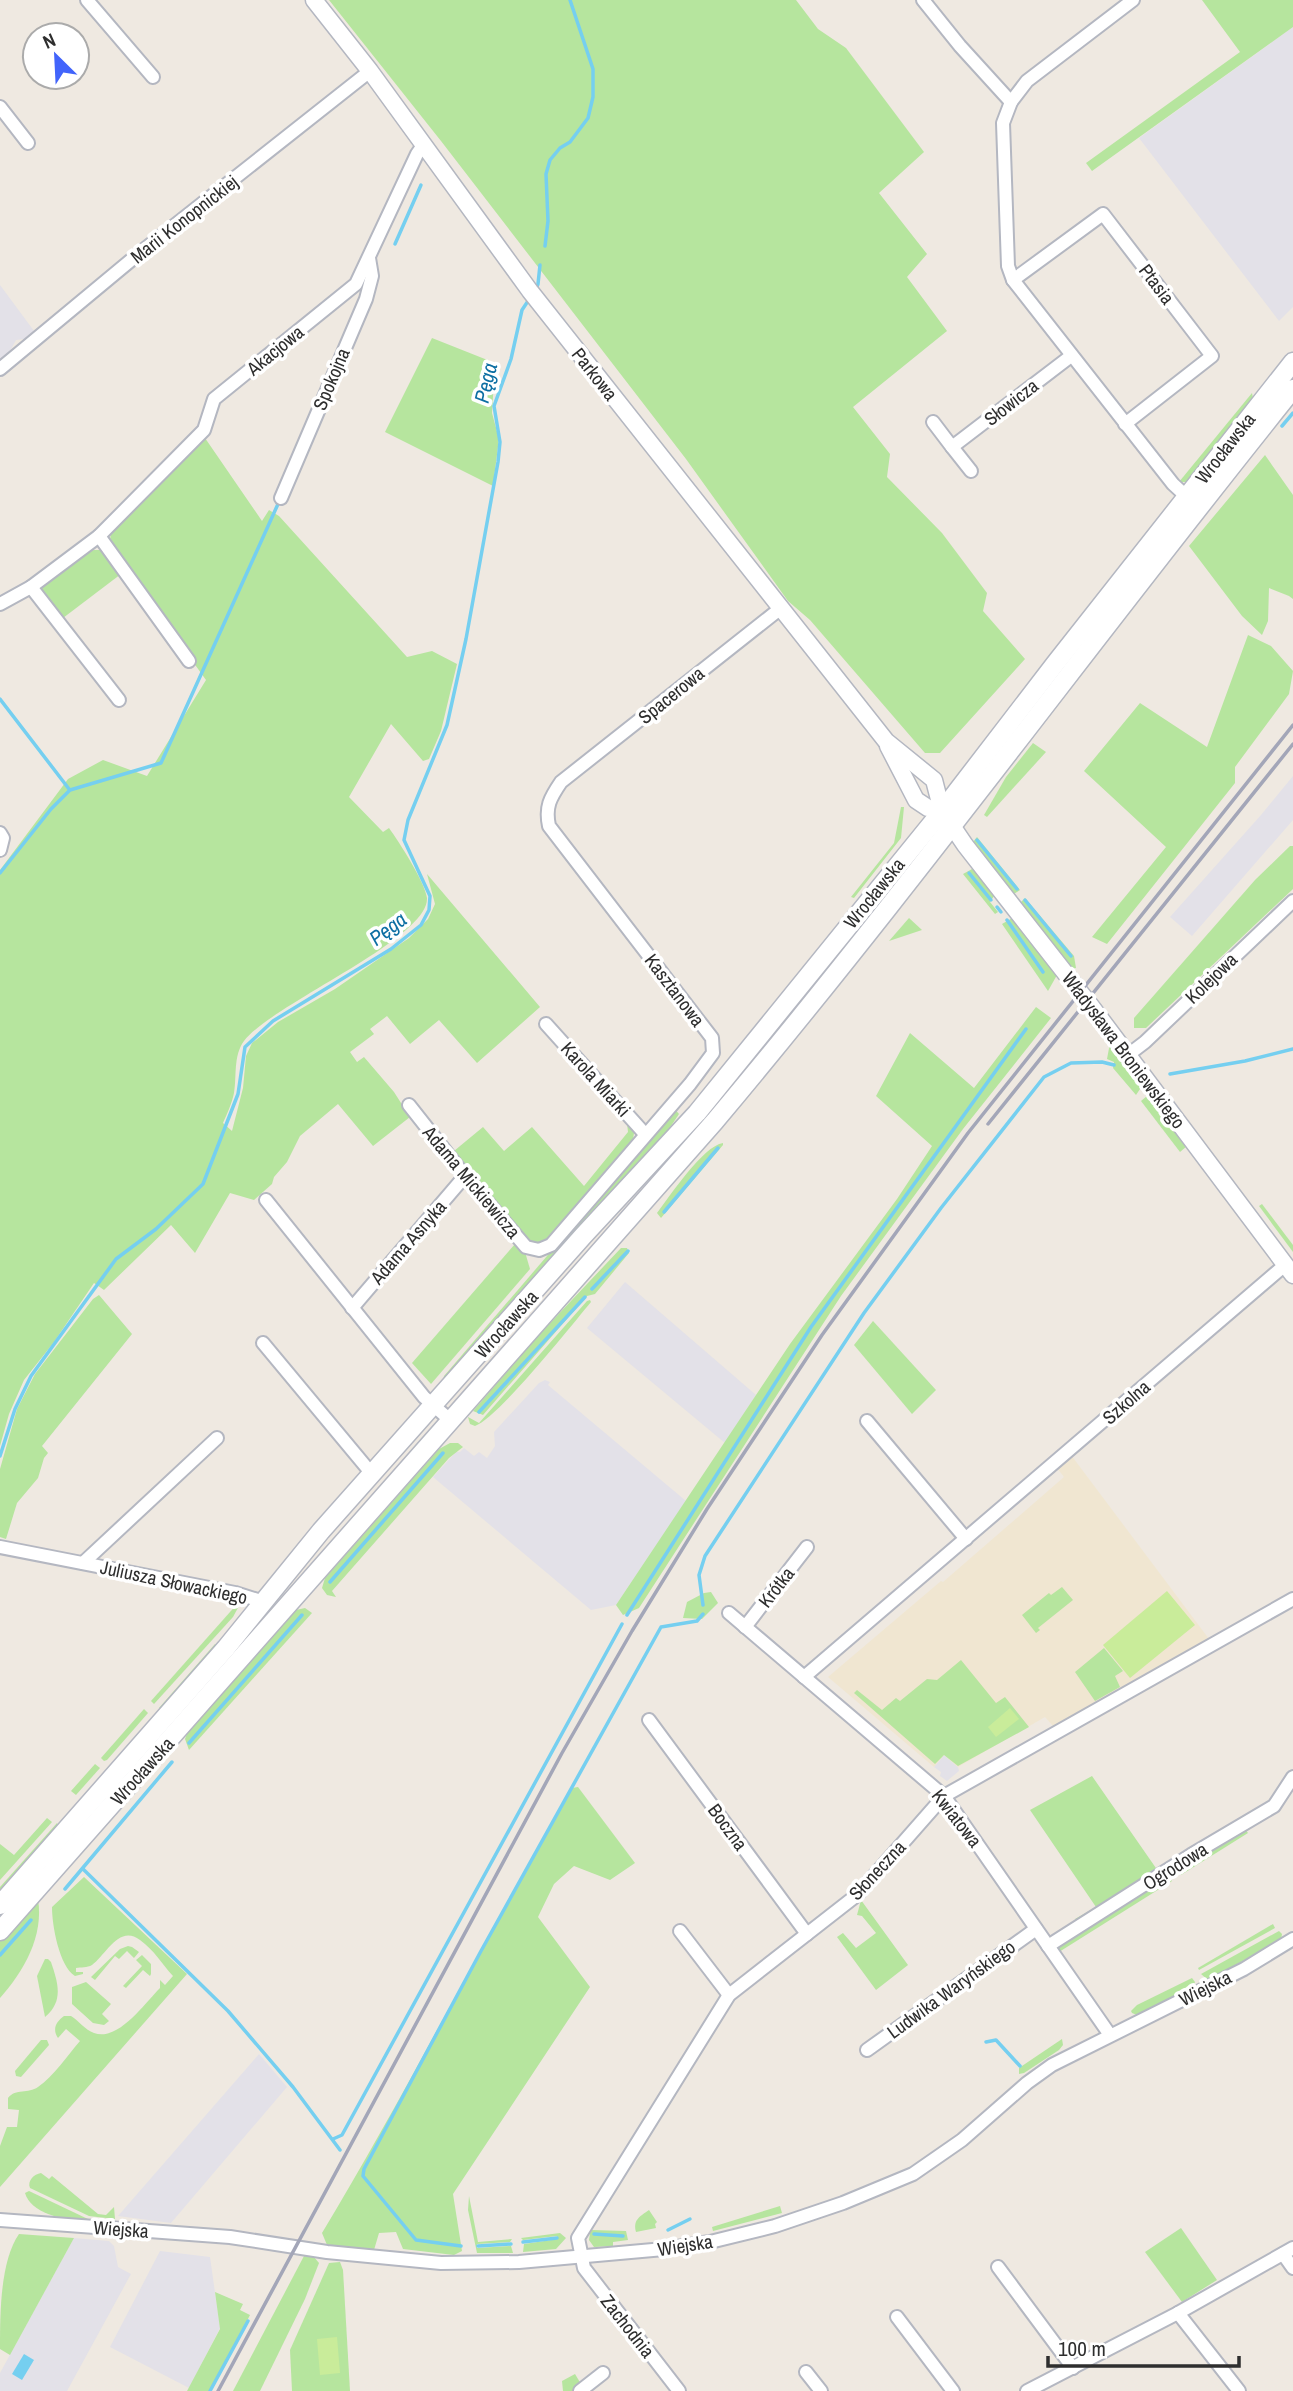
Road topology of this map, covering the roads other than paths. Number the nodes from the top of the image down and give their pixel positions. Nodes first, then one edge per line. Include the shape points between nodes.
1 (86, 0) edge
2 (314, 0) edge
3 (923, 0) edge
4 (1133, 0) edge
5 (370, 71) junction
6 (153, 77) dead end
7 (1011, 102) junction
8 (0, 107) edge
9 (28, 144) dead end
10 (424, 144) junction
11 (369, 257) junction
12 (1013, 281) junction
13 (1070, 356) junction
14 (1293, 362) edge
15 (0, 369) edge
16 (1293, 389) edge
17 (933, 422) dead end
18 (1125, 424) junction
19 (952, 447) junction
20 (971, 471) dead end
21 (1186, 497) junction
22 (281, 498) dead end
23 (99, 536) junction
24 (31, 587) junction
25 (0, 604) edge
26 (781, 608) junction
27 (189, 661) dead end
28 (119, 700) dead end
29 (886, 741) junction
30 (561, 782) joint
31 (942, 811) junction
32 (953, 827) junction
33 (0, 833) edge
34 (0, 850) edge
35 (1293, 901) edge
36 (547, 1024) dead end
37 (1128, 1055) junction
38 (409, 1105) dead end
39 (645, 1134) junction
40 (465, 1176) junction
41 (266, 1200) dead end
42 (539, 1250) joint
43 (1291, 1272) edge
44 (352, 1308) junction
45 (263, 1343) dead end
46 (433, 1406) junction
47 (450, 1420) junction
48 (867, 1421) dead end
49 (217, 1438) dead end
50 (372, 1474) junction
51 (966, 1539) junction
52 (0, 1547) edge
53 (807, 1548) dead end
54 (83, 1563) junction
55 (1293, 1599) edge
56 (264, 1602) junction
57 (729, 1613) dead end
58 (745, 1627) junction
59 (804, 1677) junction
60 (649, 1720) dead end
61 (1293, 1777) edge
62 (944, 1796) junction
63 (0, 1905) edge
64 (1036, 1929) junction
65 (0, 1931) edge
66 (680, 1931) dead end
67 (807, 1934) junction
68 (1293, 1939) edge
69 (1048, 1946) junction
70 (729, 1995) junction
71 (1110, 2035) junction
72 (867, 2050) dead end
73 (0, 2220) edge
74 (1288, 2251) edge
75 (581, 2258) junction
76 (998, 2267) dead end
77 (1293, 2268) edge
78 (1178, 2313) junction
79 (897, 2317) dead end
80 (1073, 2368) junction
81 (806, 2372) dead end
82 (603, 2373) dead end
83 (580, 2391) edge
84 (679, 2391) edge
85 (821, 2391) edge
86 (953, 2391) edge
87 (1027, 2391) edge
88 (1239, 2391) edge

1 - 6 street
2 - 5 street, Parkowa
3 - 7 street
4 - 7 street via 1027,81
5 - 10 street, Parkowa
5 - 15 street, Marii Konopnickiej
7 - 12 street via 1003,123 1008,265
8 - 9 street
10 - 11 street, Akacjowa
10 - 26 street, Parkowa via 535,296
11 - 22 street, Spokojna via 372,276 366,299
11 - 23 street, Akacjowa via 356,284 214,399 204,429
12 - 13 street
12 - 18 street, Ptasia via 1103,214 1212,356
13 - 18 street
13 - 19 street, Słowicza
14 - 21 main road, Wrocławska
16 - 32 main road, Wrocławska
17 - 19 street
18 - 21 street
19 - 20 street
21 - 31 main road, Wrocławska
23 - 24 street, Akacjowa
23 - 27 street
24 - 25 street, Akacjowa
24 - 28 street
26 - 29 street, Parkowa
26 - 30 street, Spacerowa
29 - 31 street, Parkowa via 934,780
29 - 31 street, Parkowa via 916,800
30 - 39 street, Kasztanowa via 549,799 549,826 714,1046 690,1084
31 - 32 street, Parkowa
31 - 46 main road, Wrocławska via 697,1113
32 - 37 street, Władysława Broniewskiego
32 - 47 main road, Wrocławska via 724,1111
33 - 34 street
35 - 37 street, Kolejowa
36 - 39 street, Karola Miarki
37 - 43 street, Władysława Broniewskiego
38 - 40 street, Adama Mickiewicza
39 - 42 street, Kasztanowa via 551,1245
40 - 42 street, Adama Mickiewicza via 526,1247
40 - 44 street, Adama Asnyka
41 - 44 street
43 - 51 street, Szkolna
44 - 46 street
45 - 50 street
46 - 47 street
46 - 50 main road, Wrocławska
47 - 65 main road, Wrocławska
48 - 51 street
49 - 54 street, Juliusza Słowackiego
50 - 56 main road, Wrocławska
51 - 59 street, Szkolna
52 - 54 street, Juliusza Słowackiego
53 - 58 street, Krótka
54 - 56 street, Juliusza Słowackiego
55 - 62 street, Słoneczna
56 - 63 main road, Wrocławska
57 - 58 street, Kwiatowa
58 - 59 street, Kwiatowa
59 - 62 street, Kwiatowa
60 - 67 street, Boczna
61 - 69 street, Ogrodowa via 1274,1806
62 - 64 street, Kwiatowa
62 - 67 street, Słoneczna via 857,1895
64 - 69 street, Kwiatowa
64 - 72 street, Ludwika Waryńskiego
66 - 70 street
67 - 70 street, Słoneczna
68 - 71 street, Wiejska via 1244,1969
69 - 71 street, Kwiatowa
70 - 75 street, Słoneczna via 578,2238
71 - 75 street, Wiejska via 1052,2066 942,2155 886,2186 736,2236
73 - 75 street, Wiejska via 230,2237 441,2263
74 - 77 street
74 - 78 street
75 - 84 street, Zachodnia via 594,2283
76 - 80 street
78 - 80 street
78 - 88 street
79 - 86 street
80 - 87 street
81 - 85 street
82 - 83 street

